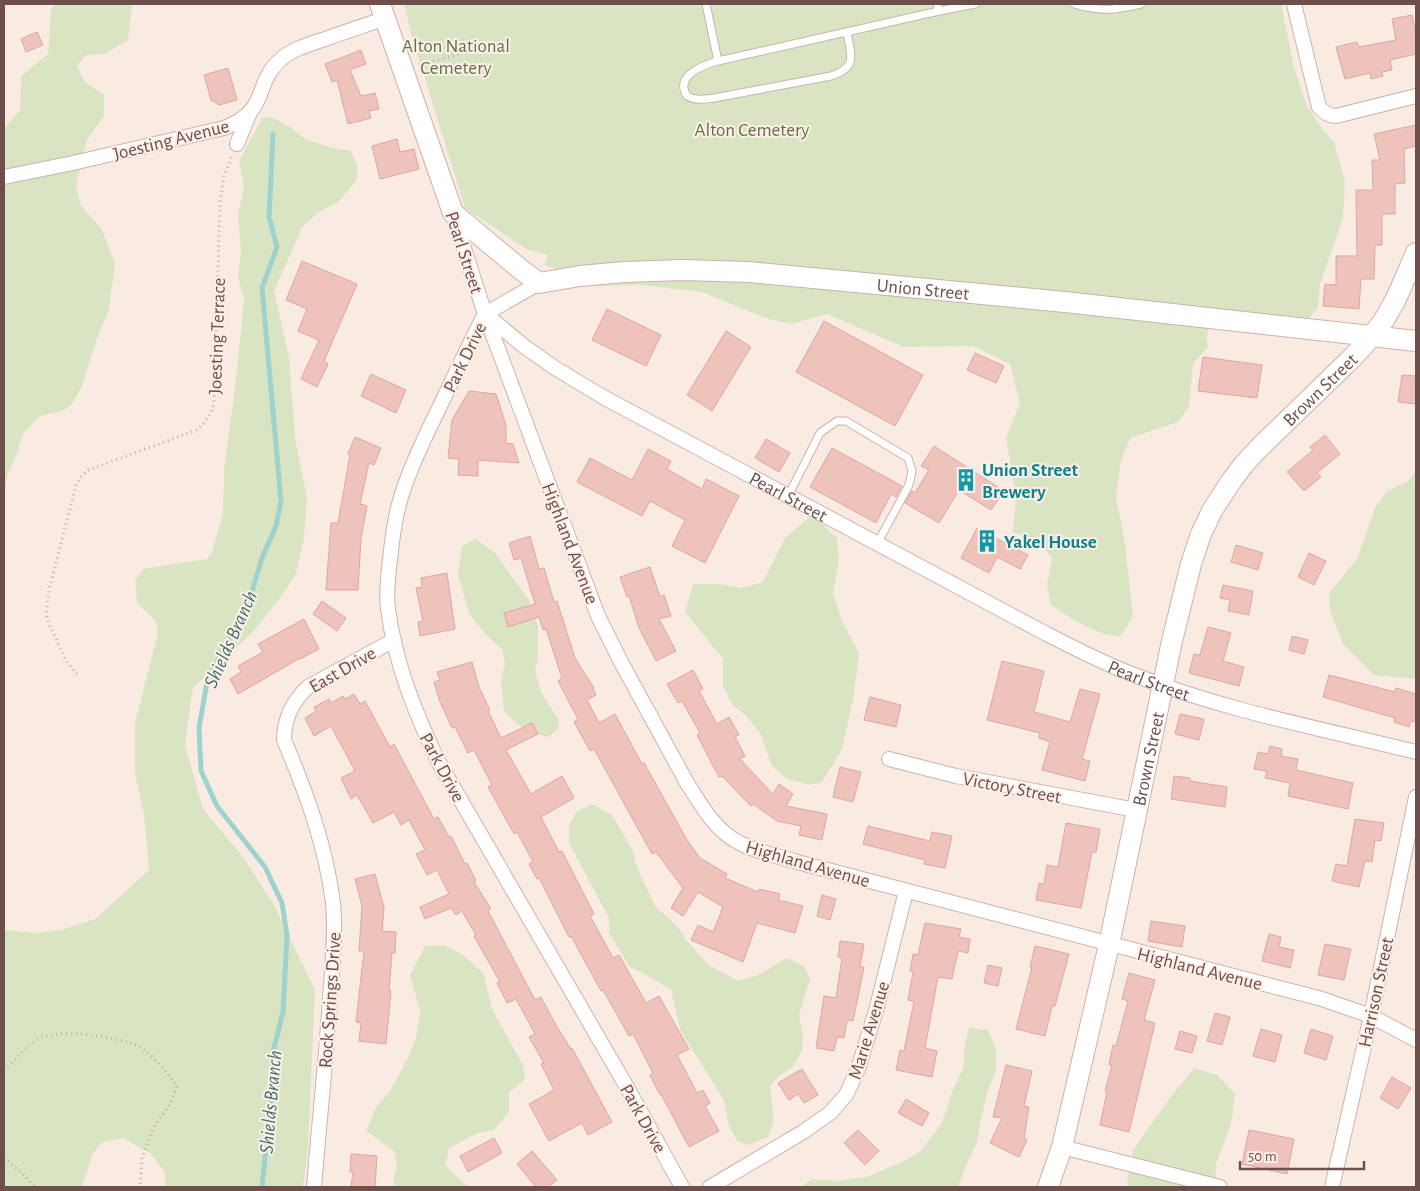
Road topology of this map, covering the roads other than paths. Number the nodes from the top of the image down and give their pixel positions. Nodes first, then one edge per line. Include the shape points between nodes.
1 (706, 4) edge
2 (974, 4) edge
3 (1074, 4) edge
4 (1141, 4) edge
5 (1294, 4) edge
6 (938, 8) edge
7 (383, 11) edge
8 (847, 32) junction
9 (718, 61) junction
10 (1416, 96) edge
11 (249, 114) junction
12 (237, 144) road end
13 (4, 177) edge
14 (453, 213) junction
15 (1416, 253) edge
16 (539, 283) junction
17 (486, 314) junction
18 (1372, 336) junction
19 (1416, 341) edge
20 (788, 496) junction
21 (877, 544) junction
22 (394, 640) junction
23 (1163, 685) junction
24 (1416, 752) edge
25 (889, 759) dead end
26 (1416, 797) edge
27 (1136, 810) junction
28 (313, 815) joint
29 (906, 891) junction
30 (1109, 945) junction
31 (1371, 1016) junction
32 (1416, 1040) edge
33 (1062, 1147) junction
34 (314, 1187) edge
35 (682, 1187) edge
36 (710, 1187) edge
37 (1048, 1187) edge
38 (1220, 1187) edge
39 (1332, 1187) edge

1 - 9 lane
2 - 6 lane
3 - 4 lane via 1099,10
5 - 10 street via 1322,110 1336,116
6 - 8 lane
7 - 11 street, Joesting Avenue via 281,58 269,71 258,102
7 - 14 street, Pearl Street
8 - 9 lane
8 - 9 lane via 851,57 849,67 843,72 714,98 692,99 687,96 685,80 703,65
11 - 12 street
11 - 13 street, Joesting Avenue via 224,128
14 - 16 street
14 - 17 street, Pearl Street
15 - 18 street, Brown Street via 1396,299
16 - 17 street
16 - 18 street, Union Street via 624,272 749,272 1085,304
17 - 20 street, Pearl Street via 525,347 571,378
17 - 22 street, Park Drive via 427,434 401,497 388,570 388,608
17 - 29 street, Highland Avenue via 598,616 699,802 730,838 750,848
18 - 19 street, Union Street
18 - 23 street, Brown Street via 1250,458 1213,509 1191,564
20 - 21 street, Pearl Street
20 - 21 lane via 820,433 837,421 846,421 908,458 912,471 909,485
21 - 23 street, Pearl Street via 1080,651
22 - 28 street, East Drive via 308,687 288,712 284,740
22 - 35 street, Park Drive via 405,683 438,761
23 - 24 street, Pearl Street via 1237,708
23 - 27 street, Brown Street
25 - 27 street, Victory Street via 956,776
26 - 31 street, Harrison Street
27 - 30 street, Brown Street
28 - 34 street, Rock Springs Drive via 326,865 334,932
29 - 30 street, Highland Avenue
29 - 36 street, Marie Avenue via 877,1007 858,1069 846,1095 830,1113 803,1132
30 - 31 street, Highland Avenue via 1322,999
30 - 33 street, Brown Street
31 - 32 street, Highland Avenue
31 - 39 street, Harrison Street
33 - 37 street, Brown Street
33 - 38 street

